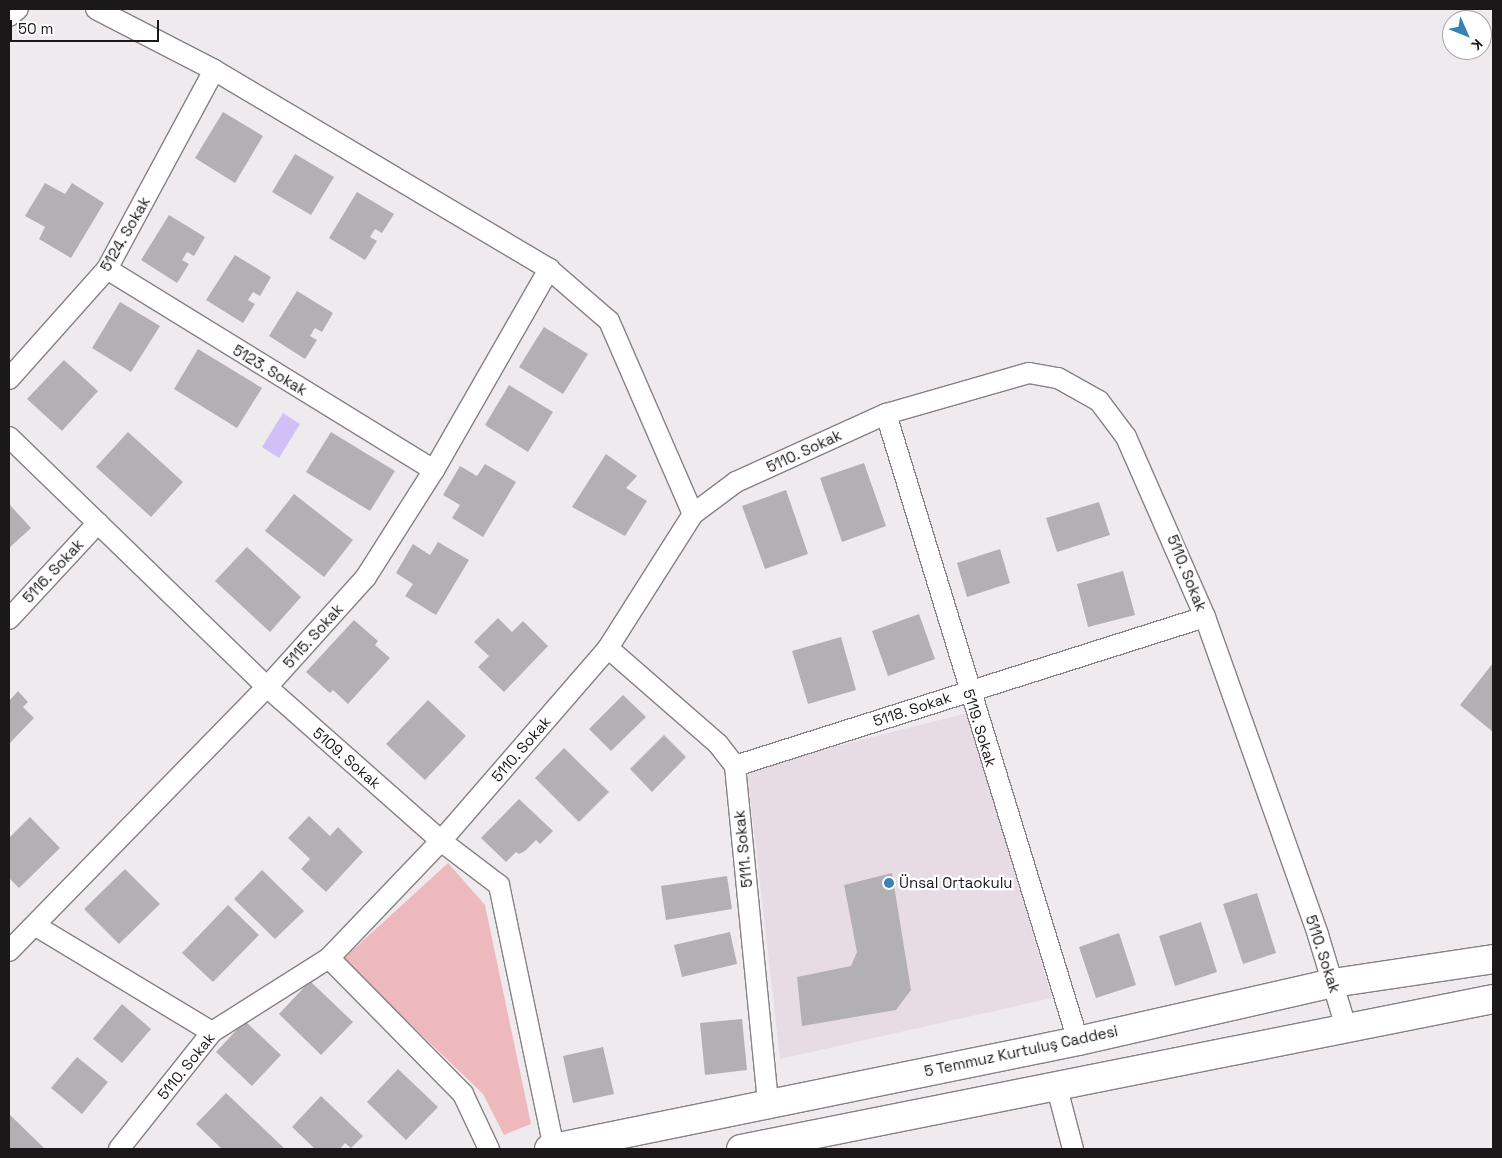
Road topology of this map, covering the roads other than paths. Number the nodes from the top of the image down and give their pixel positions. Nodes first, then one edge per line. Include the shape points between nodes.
1 (18, 9) edge
2 (96, 9) edge
3 (9, 16) edge
4 (214, 70) junction
5 (107, 269) junction
6 (550, 269) junction
7 (9, 379) edge
8 (886, 414) junction
9 (9, 437) edge
10 (434, 470) junction
11 (693, 514) junction
12 (98, 522) junction
13 (1205, 617) junction
14 (9, 619) edge
15 (608, 648) junction
16 (267, 687) junction
17 (969, 691) junction
18 (735, 766) junction
19 (441, 841) junction
20 (36, 926) junction
21 (9, 951) edge
22 (329, 958) junction
23 (1493, 959) edge
24 (1333, 983) junction
25 (1493, 998) edge
26 (1346, 1027) junction
27 (212, 1032) junction
28 (1078, 1041) junction
29 (952, 1067) junction
30 (1057, 1088) junction
31 (768, 1104) junction
32 (957, 1108) junction
33 (120, 1149) edge
34 (489, 1149) edge
35 (552, 1149) edge
36 (741, 1149) edge
37 (1074, 1149) edge

1 - 3 street
2 - 4 street
4 - 5 street, 5124. Sokak
4 - 6 street
5 - 7 street, 5124. Sokak
5 - 10 street, 5123. Sokak
6 - 10 street, 5115. Sokak
6 - 11 street via 609,321
8 - 11 street, 5110. Sokak via 736,482
8 - 13 street, 5110. Sokak via 1029,373 1058,378 1099,401 1126,436
8 - 17 street, 5119. Sokak
9 - 12 street, 5109. Sokak
10 - 16 street, 5115. Sokak via 366,577
11 - 15 street, 5110. Sokak
12 - 14 street, 5116. Sokak
12 - 16 street, 5109. Sokak
13 - 17 street, 5118. Sokak
13 - 24 street, 5110. Sokak
15 - 18 street via 718,744
15 - 19 street, 5110. Sokak
16 - 19 street, 5109. Sokak
16 - 20 street, 5115. Sokak
17 - 18 street, 5118. Sokak
17 - 28 street, 5119. Sokak
18 - 31 street, 5111. Sokak
19 - 22 street, 5110. Sokak
19 - 35 street, 5109. Sokak via 499,885
20 - 21 street, 5115. Sokak
20 - 27 street
22 - 27 street, 5110. Sokak
22 - 34 street via 463,1094
23 - 24 main road, 5 Temmuz Kurtuluş Caddesi
24 - 26 street, 5110. Sokak
24 - 28 main road, 5 Temmuz Kurtuluş Caddesi
25 - 26 main road
26 - 30 main road
27 - 33 street, 5110. Sokak
28 - 29 main road, 5 Temmuz Kurtuluş Caddesi
29 - 31 main road, 5 Temmuz Kurtuluş Caddesi
29 - 32 main road
30 - 32 main road
30 - 37 street
31 - 35 main road, 5 Temmuz Kurtuluş Caddesi
32 - 36 main road

